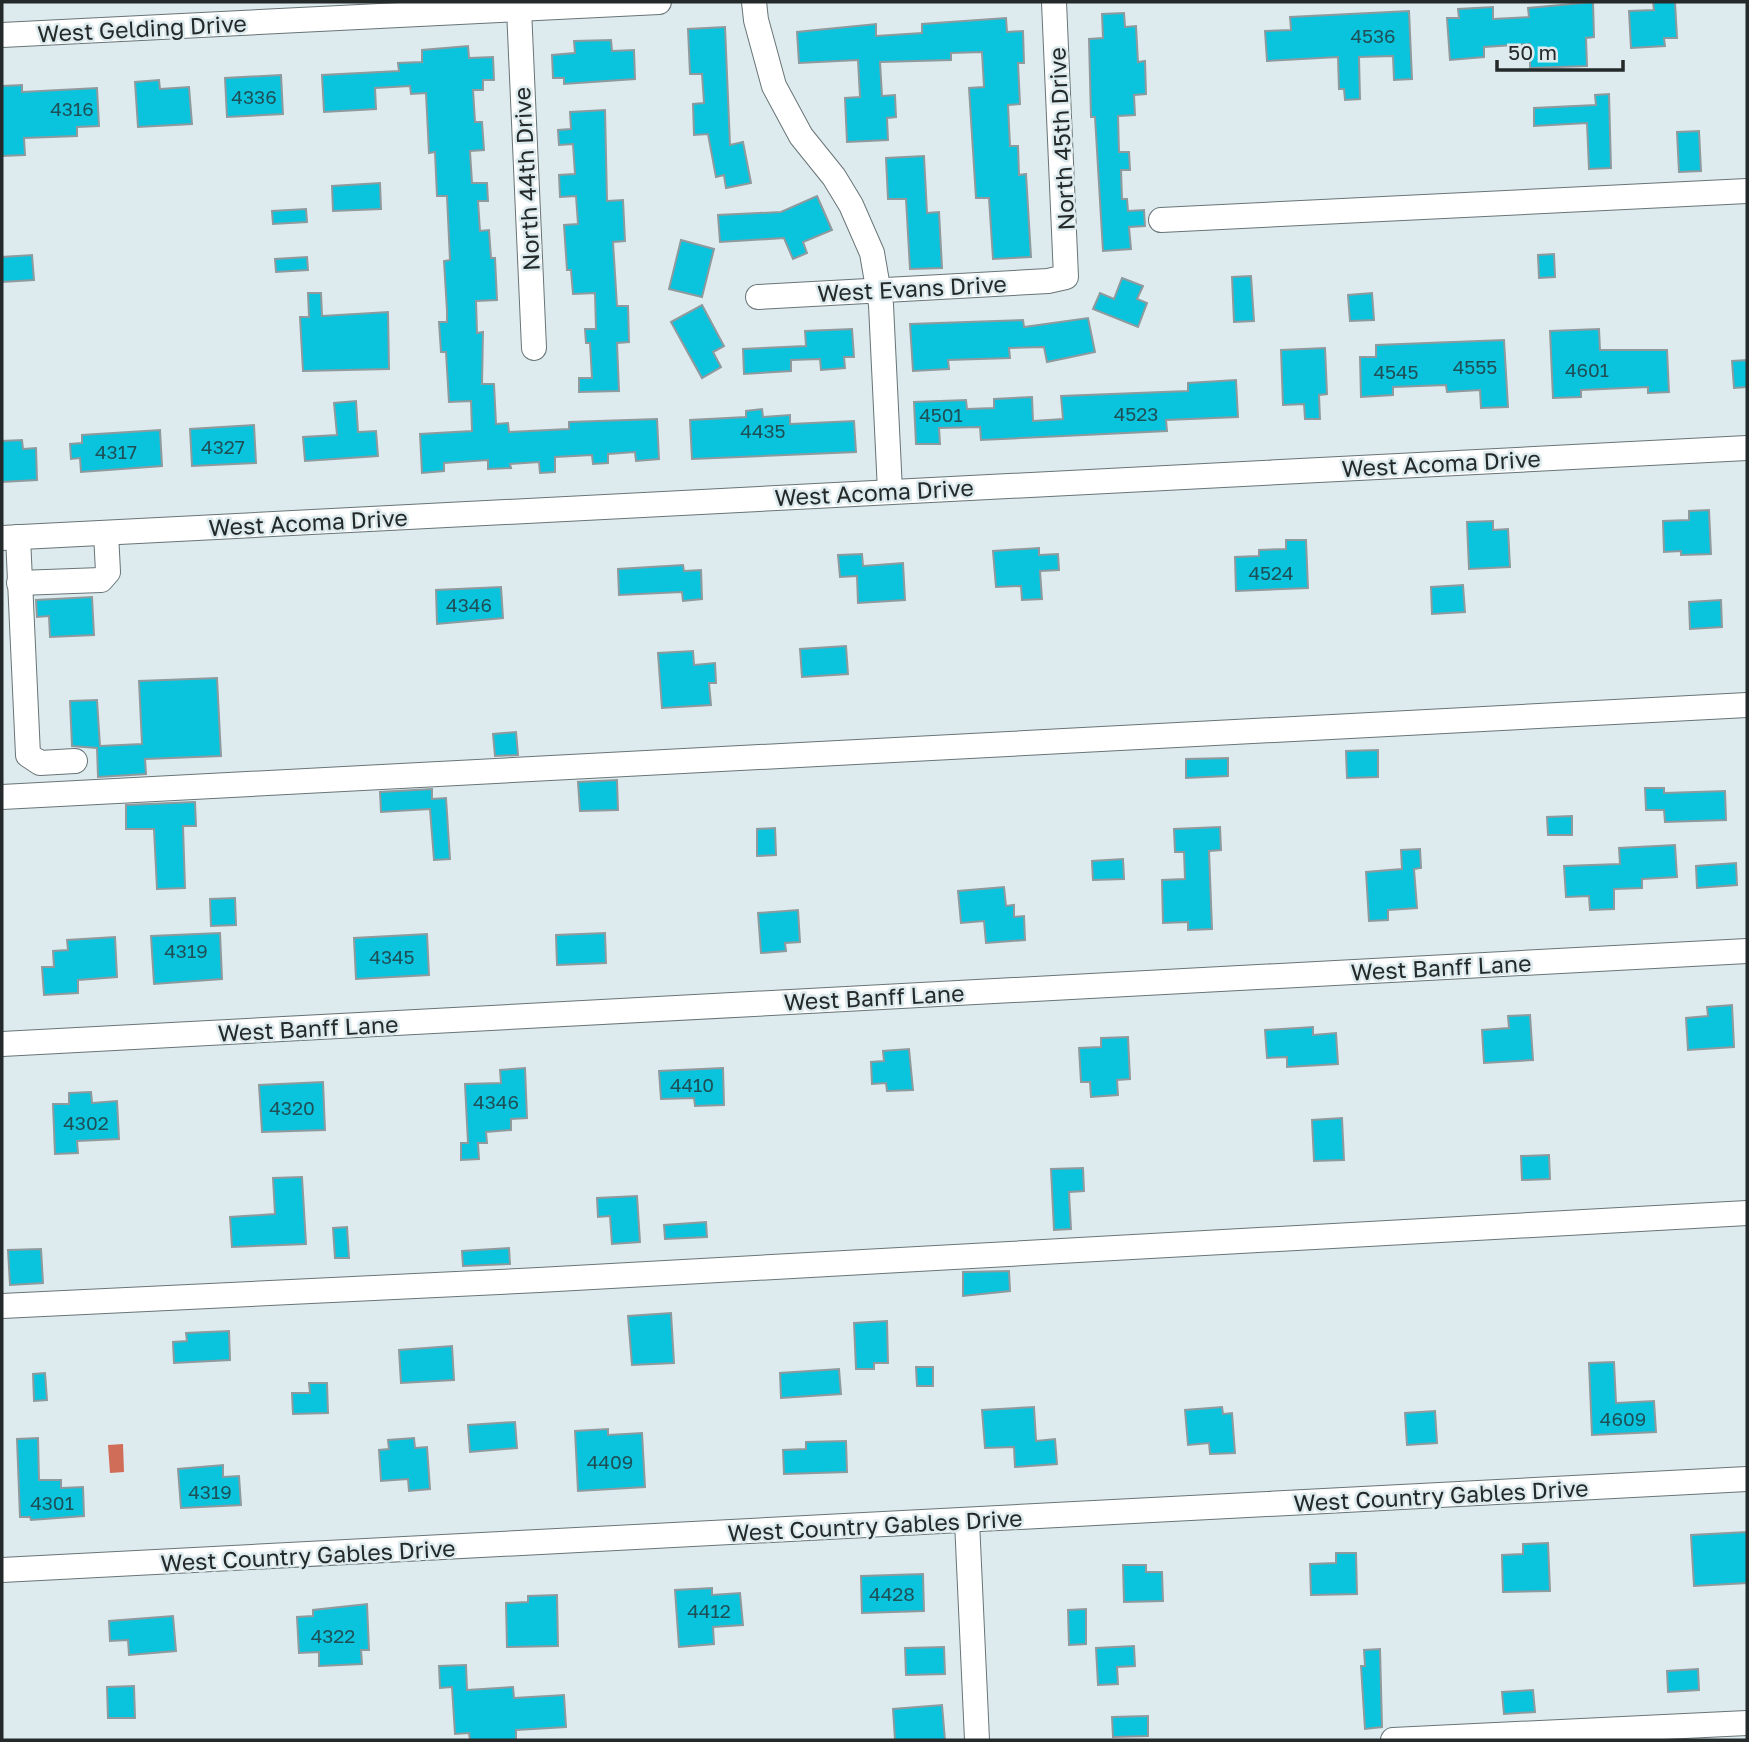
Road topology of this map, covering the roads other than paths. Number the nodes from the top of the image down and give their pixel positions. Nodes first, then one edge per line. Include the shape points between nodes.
1 (659, 2) edge
2 (754, 2) edge
3 (1054, 2) edge
4 (608, 3) edge
5 (519, 9) junction
6 (2, 35) edge
7 (1747, 191) edge
8 (1161, 220) dead end
9 (1066, 277) joint
10 (880, 290) junction
11 (758, 297) dead end
12 (534, 348) dead end
13 (1747, 448) edge
14 (890, 491) junction
15 (106, 533) junction
16 (10, 538) edge
17 (19, 583) junction
18 (1747, 705) edge
19 (75, 761) dead end
20 (2, 797) edge
21 (1747, 951) edge
22 (2, 1044) edge
23 (1747, 1213) edge
24 (2, 1306) edge
25 (1747, 1479) edge
26 (967, 1521) junction
27 (2, 1570) edge
28 (1747, 1723) edge
29 (977, 1740) edge
30 (1393, 1740) edge

1 - 4 street, West Gelding Drive
2 - 10 street via 784,124 801,136 851,205 872,253
3 - 9 street, North 45th Drive
4 - 5 street, West Gelding Drive
5 - 6 street, West Gelding Drive
5 - 12 street, North 44th Drive
7 - 8 street
9 - 10 street, West Evans Drive
10 - 11 street, West Evans Drive
10 - 14 street
13 - 14 street, West Acoma Drive
14 - 15 street, West Acoma Drive
15 - 16 street, West Acoma Drive
15 - 17 street via 108,572 101,580
16 - 17 street
17 - 19 street via 28,755 40,763
18 - 20 street
21 - 22 street, West Banff Lane
23 - 24 street
25 - 26 street, West Country Gables Drive
26 - 27 street, West Country Gables Drive
26 - 29 street
28 - 30 street

